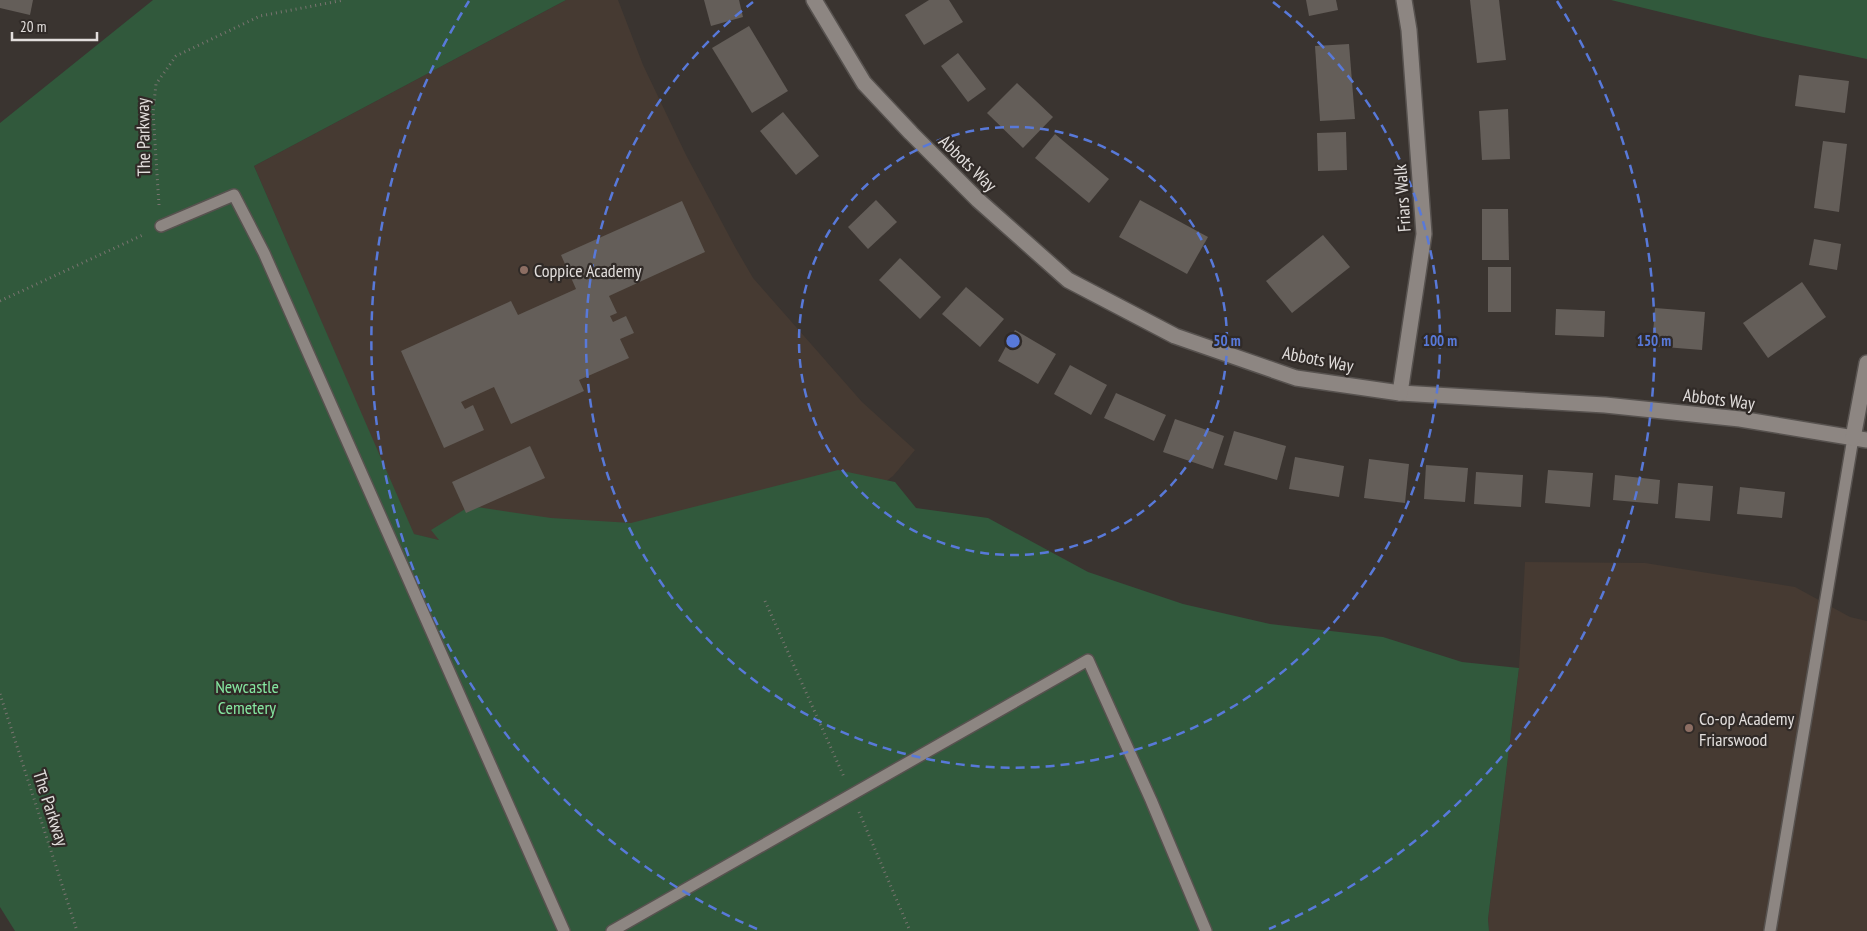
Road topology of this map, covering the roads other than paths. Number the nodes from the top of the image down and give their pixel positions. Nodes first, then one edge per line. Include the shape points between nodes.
1 (814, 0) edge
2 (1404, 0) edge
3 (160, 226) road end
4 (1867, 363) edge
5 (1400, 393) junction
6 (1860, 439) edge
7 (564, 931) edge
8 (612, 931) edge
9 (1206, 931) edge
10 (1770, 931) edge

1 - 5 street, Abbots Way via 864,83 978,200 1068,280 1175,336 1296,378
2 - 5 street, Friars Walk via 1424,234
3 - 7 lane via 234,195 264,253
4 - 6 street
5 - 6 street, Abbots Way via 1605,405 1740,419
6 - 10 lane
8 - 9 lane via 1088,660

